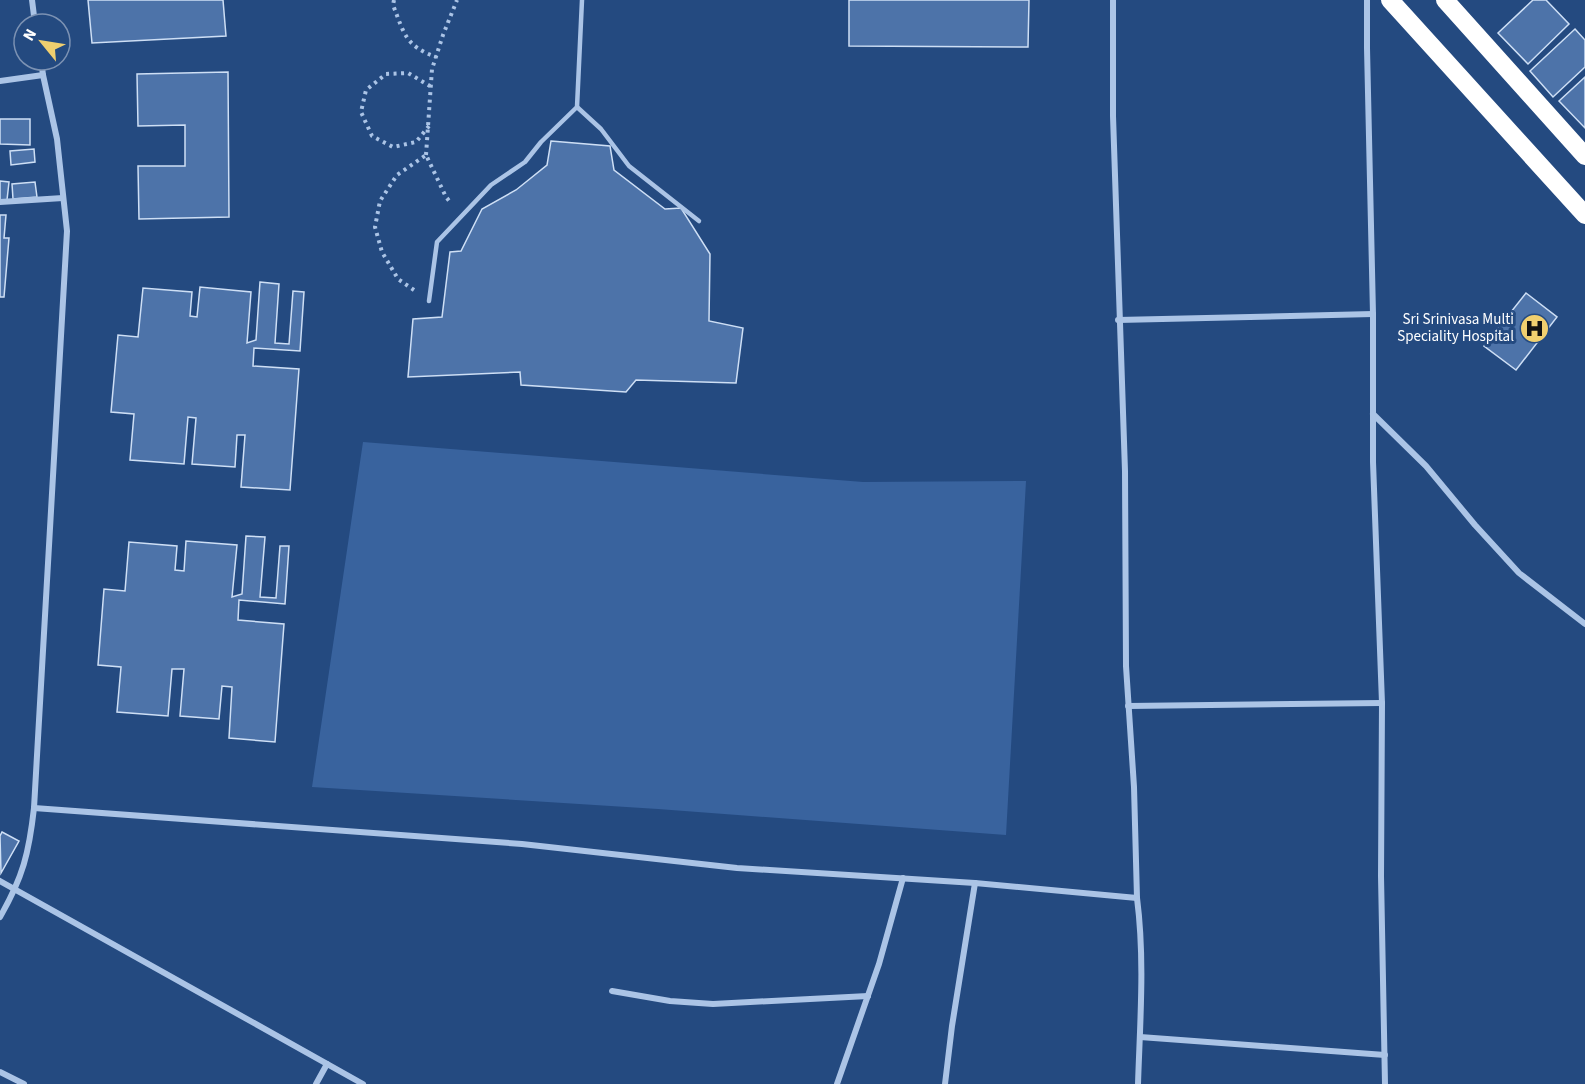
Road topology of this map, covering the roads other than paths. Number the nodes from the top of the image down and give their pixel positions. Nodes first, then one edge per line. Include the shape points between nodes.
1 (582, 0) edge
2 (1113, 0) edge
3 (1367, 0) edge
4 (1390, 0) edge
5 (1445, 0) edge
6 (43, 72) edge
7 (43, 75) junction
8 (0, 81) edge
9 (577, 107) junction
10 (1585, 156) edge
11 (63, 198) junction
12 (0, 202) edge
13 (1585, 215) edge
14 (699, 221) dead end
15 (429, 301) dead end
16 (1373, 314) junction
17 (1118, 320) junction
18 (1372, 414) junction
19 (1585, 624) edge
20 (1382, 704) junction
21 (1128, 706) junction
22 (34, 808) junction
23 (903, 878) junction
24 (0, 881) edge
25 (975, 883) junction
26 (16, 890) junction
27 (1137, 898) junction
28 (0, 917) edge
29 (612, 991) dead end
30 (867, 996) junction
31 (1140, 1037) junction
32 (1384, 1055) junction
33 (327, 1064) junction
34 (0, 1072) edge
35 (24, 1084) edge
36 (316, 1084) edge
37 (363, 1084) edge
38 (837, 1084) edge
39 (945, 1084) edge
40 (1138, 1084) edge
41 (1385, 1084) edge

1 - 9 lane
2 - 17 street
3 - 16 street
4 - 13 highway
5 - 10 highway
6 - 7 street
7 - 8 street
7 - 11 street via 57,139
9 - 14 lane via 601,129 629,166
9 - 15 lane via 525,162 491,185 437,242
11 - 12 street
11 - 22 street via 67,231
16 - 17 street
16 - 18 street
17 - 21 street via 1125,471
18 - 19 street via 1426,466 1519,573
18 - 20 street
20 - 21 street
20 - 32 street
21 - 27 street
22 - 23 street via 476,840 737,868
22 - 26 street via 24,869
23 - 25 street
23 - 30 street
24 - 26 street
25 - 27 street
25 - 39 street
26 - 28 street
26 - 33 street
27 - 31 street via 1141,930
29 - 30 street via 713,1004
30 - 38 street
31 - 32 street
31 - 40 street
32 - 41 street
33 - 36 street
33 - 37 street
34 - 35 street

